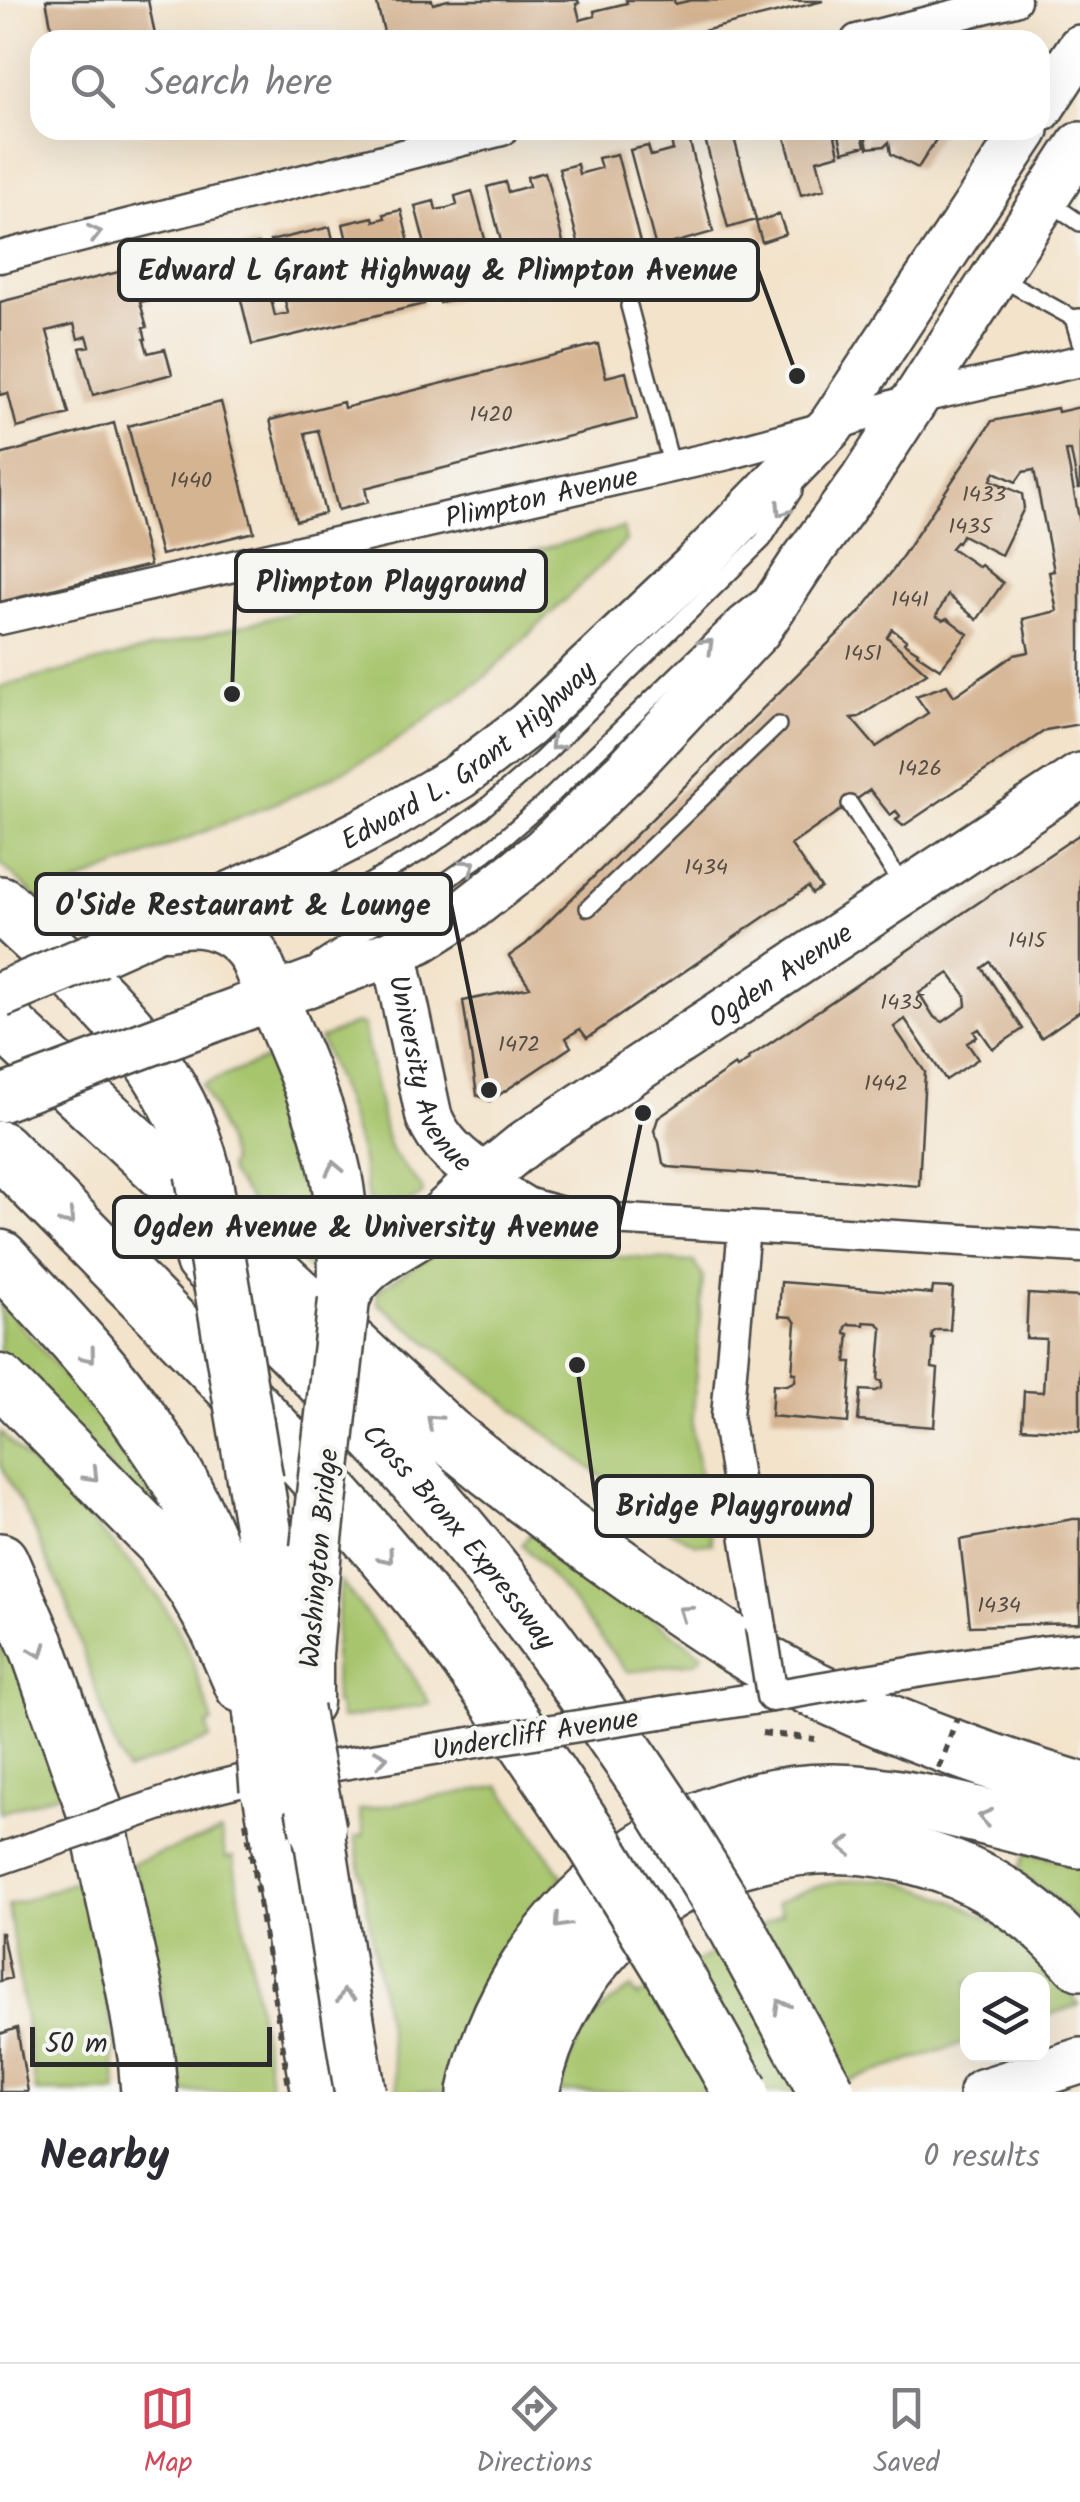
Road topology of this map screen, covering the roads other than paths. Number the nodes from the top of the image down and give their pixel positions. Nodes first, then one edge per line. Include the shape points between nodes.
1 (1015, 0) edge
2 (896, 30) edge
3 (1080, 48) edge
4 (1050, 94) edge
5 (462, 140) edge
6 (1019, 140) edge
7 (1080, 144) edge
8 (1062, 211) edge
9 (0, 257) edge
10 (995, 275) junction
11 (629, 306) dead end
12 (1078, 314) edge
13 (1080, 342) edge
14 (1080, 361) edge
15 (916, 398) junction
16 (831, 426) junction
17 (672, 467) junction
18 (800, 566) junction
19 (0, 619) edge
20 (778, 725) dead end
21 (1080, 776) edge
22 (850, 804) dead end
23 (907, 891) junction
24 (0, 904) edge
25 (588, 908) dead end
26 (168, 924) junction
27 (394, 952) junction
28 (0, 995) edge
29 (272, 998) junction
30 (0, 1020) edge
31 (0, 1050) edge
32 (0, 1099) edge
33 (0, 1149) edge
34 (484, 1177) junction
35 (744, 1227) junction
36 (1080, 1247) edge
37 (0, 1258) edge
38 (344, 1300) junction
39 (0, 1380) edge
40 (0, 1561) edge
41 (1080, 1648) edge
42 (772, 1696) junction
43 (256, 1717) junction
44 (952, 1745) junction
45 (1080, 1777) edge
46 (257, 1804) joint
47 (1077, 1827) edge
48 (318, 1830) junction
49 (0, 1858) edge
50 (122, 1933) junction
51 (1080, 1962) edge
52 (1080, 2060) edge
53 (482, 2069) edge
54 (136, 2092) edge
55 (149, 2092) edge
56 (317, 2092) edge
57 (360, 2092) edge
58 (532, 2092) edge
59 (741, 2092) edge
60 (827, 2092) edge
61 (982, 2092) edge

1 - 2 street
3 - 4 main road
9 -> 5 street
6 - 16 main road, Edward L. Grant Highway
7 - 8 main road
8 - 10 main road
10 - 12 lane
10 - 15 main road
11 - 17 lane
12 - 13 lane
14 - 15 street, Plimpton Avenue
15 - 16 street, Plimpton Avenue
15 - 18 main road
16 - 17 street, Plimpton Avenue
16 -> 26 main road, Edward L. Grant Highway via 648,612 493,752 386,820
17 - 19 street, Plimpton Avenue
18 - 27 main road via 758,630 584,814 487,897
29 -> 18 lane via 486,853 738,615
20 - 25 lane
21 - 23 main road, Ogden Avenue
22 - 23 lane
23 - 34 main road, Ogden Avenue
24 - 48 highway, bridge via 144,1047 187,1122 203,1173
26 - 28 main road, bridge
26 - 29 main road, Washington Bridge via 200,921 240,937
27 - 29 main road, University Avenue
27 - 34 main road, University Avenue via 429,1117 447,1147
29 - 32 main road, University Avenue, bridge
38 -> 29 main road, Washington Bridge via 342,1215 331,1154
44 -> 30 highway via 826,1694 745,1651 540,1509 414,1404
60 -> 31 highway, Cross Bronx Expressway, bridge via 660,1802 536,1628 427,1491
33 -> 59 highway, bridge via 273,1429 391,1561 594,1842
34 - 35 street, University Avenue via 529,1204 577,1217
34 - 38 main road via 432,1224 364,1270
35 - 36 street, University Avenue
35 - 42 street, bridge via 727,1416
37 -> 43 highway via 133,1410 188,1496 234,1598 258,1684
38 - 48 main road, Washington Bridge, bridge via 307,1654
39 -> 43 main road via 184,1574
40 -> 50 highway via 96,1811
41 - 42 street, Undercliff Avenue, bridge
49 -> 42 street, Undercliff Avenue, bridge via 220,1785
43 - 46 highway, bridge
44 - 45 highway
44 - 47 highway
46 - 56 main road
47 -> 53 highway via 830,1792 773,1798 705,1818 616,1870 570,1912 518,1980
57 -> 48 main road, Washington Bridge, bridge
50 - 54 highway
50 - 55 highway
51 -> 58 highway via 1003,1894 927,1858 860,1846 751,1856 708,1870 648,1906 595,1955 549,2032
52 - 61 main road

